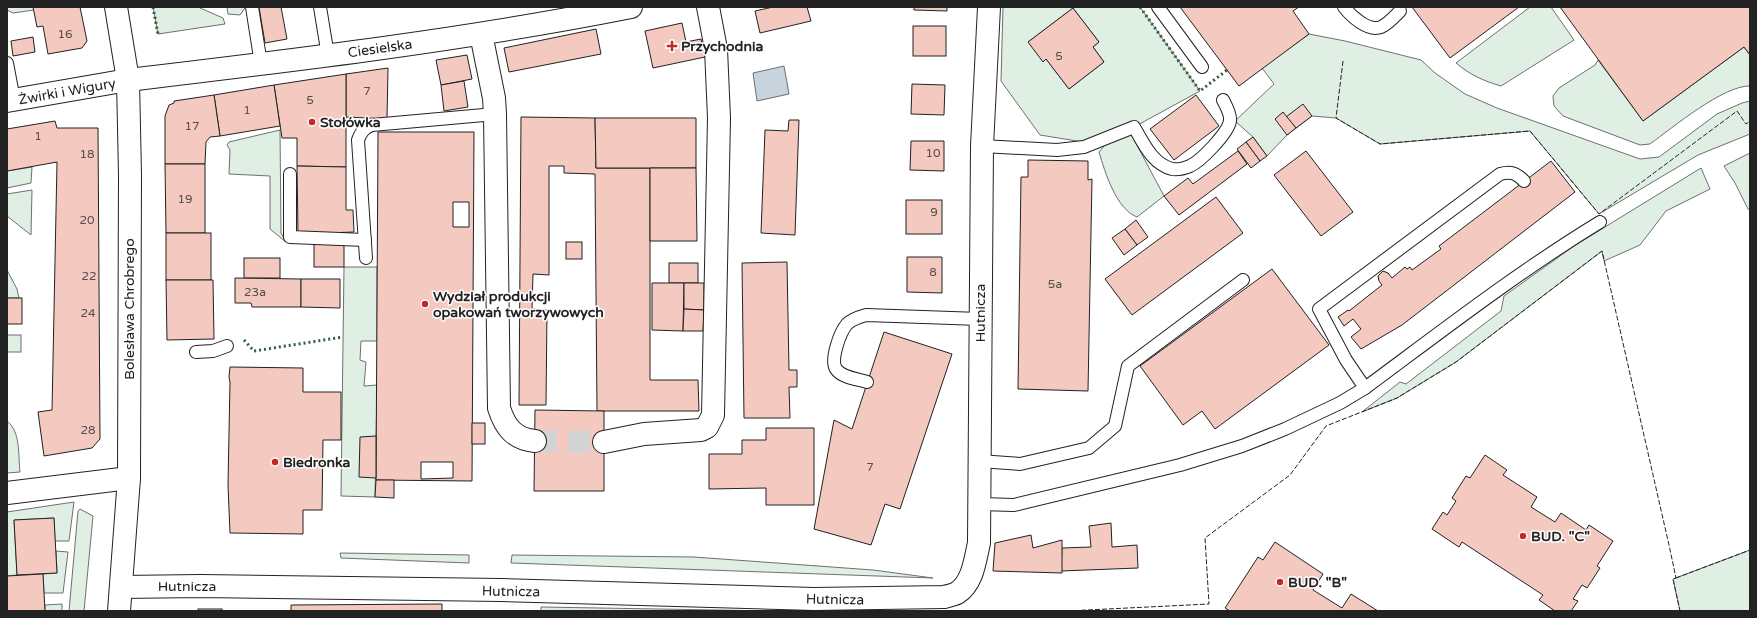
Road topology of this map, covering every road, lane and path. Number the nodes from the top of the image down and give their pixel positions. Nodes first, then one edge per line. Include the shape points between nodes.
1 (116, 7) edge
2 (252, 7) edge
3 (320, 7) edge
4 (631, 7) edge
5 (708, 7) edge
6 (989, 7) edge
7 (1158, 7) edge
8 (1344, 7) edge
9 (1400, 11) dead end
10 (481, 34) junction
11 (328, 56) junction
12 (7, 63) edge
13 (262, 64) junction
14 (1202, 67) dead end
15 (128, 80) junction
16 (1223, 100) dead end
17 (11, 101) edge
18 (495, 114) junction
19 (982, 146) junction
20 (290, 174) dead end
21 (1524, 181) dead end
22 (1600, 222) dead end
23 (365, 240) junction
24 (366, 258) dead end
25 (1243, 280) dead end
26 (980, 319) junction
27 (227, 346) dead end
28 (196, 352) dead end
29 (868, 382) dead end
30 (1365, 388) junction
31 (535, 441) tunnel mouth
32 (604, 442) tunnel mouth
33 (979, 461) junction
34 (129, 478) junction
35 (7, 493) edge
36 (980, 504) junction
37 (121, 587) junction
38 (118, 611) edge

1 - 15 street, Bolesława Chrobrego
2 - 13 lane
3 - 11 lane
4 - 10 street, Ciesielska
5 - 32 street via 716,50 719,118 713,415 707,427 701,430 650,433
6 - 19 street, Hutnicza
7 - 14 lane
8 - 9 lane via 1355,19 1375,28 1384,25
10 - 11 street, Ciesielska
10 - 18 street
11 - 13 street, Ciesielska
12 - 17 lane
13 - 15 street, Ciesielska
15 - 17 street, Żwirki i Wigury
15 - 34 street, Bolesława Chrobrego
16 - 19 lane via 1229,114 1228,126 1205,154 1191,166 1184,168 1172,169 1157,161 1148,152 1134,127 1084,147 1057,150
18 - 23 lane via 378,124 360,133 358,140
18 - 31 street via 499,408 509,429 521,439
19 - 26 street, Hutnicza
20 - 23 lane via 290,237
21 - 30 lane via 1517,174 1500,174 1319,309 1346,360
22 - 30 lane via 1560,246 1499,289
23 - 24 lane
25 - 33 lane via 1128,366 1115,426 1089,448 1020,464
26 - 29 lane via 866,315 856,318 847,324 840,334 834,365 844,375
26 - 33 street, Hutnicza
27 - 28 lane via 213,351
30 - 36 lane via 1285,429 1242,446 1180,465 1014,505
33 - 36 street, Hutnicza
34 - 35 street
34 - 37 street, Bolesława Chrobrego
36 - 37 street, Hutnicza via 979,543 974,566 965,585 956,593 944,597 814,599 501,590
37 - 38 street, Bolesława Chrobrego

